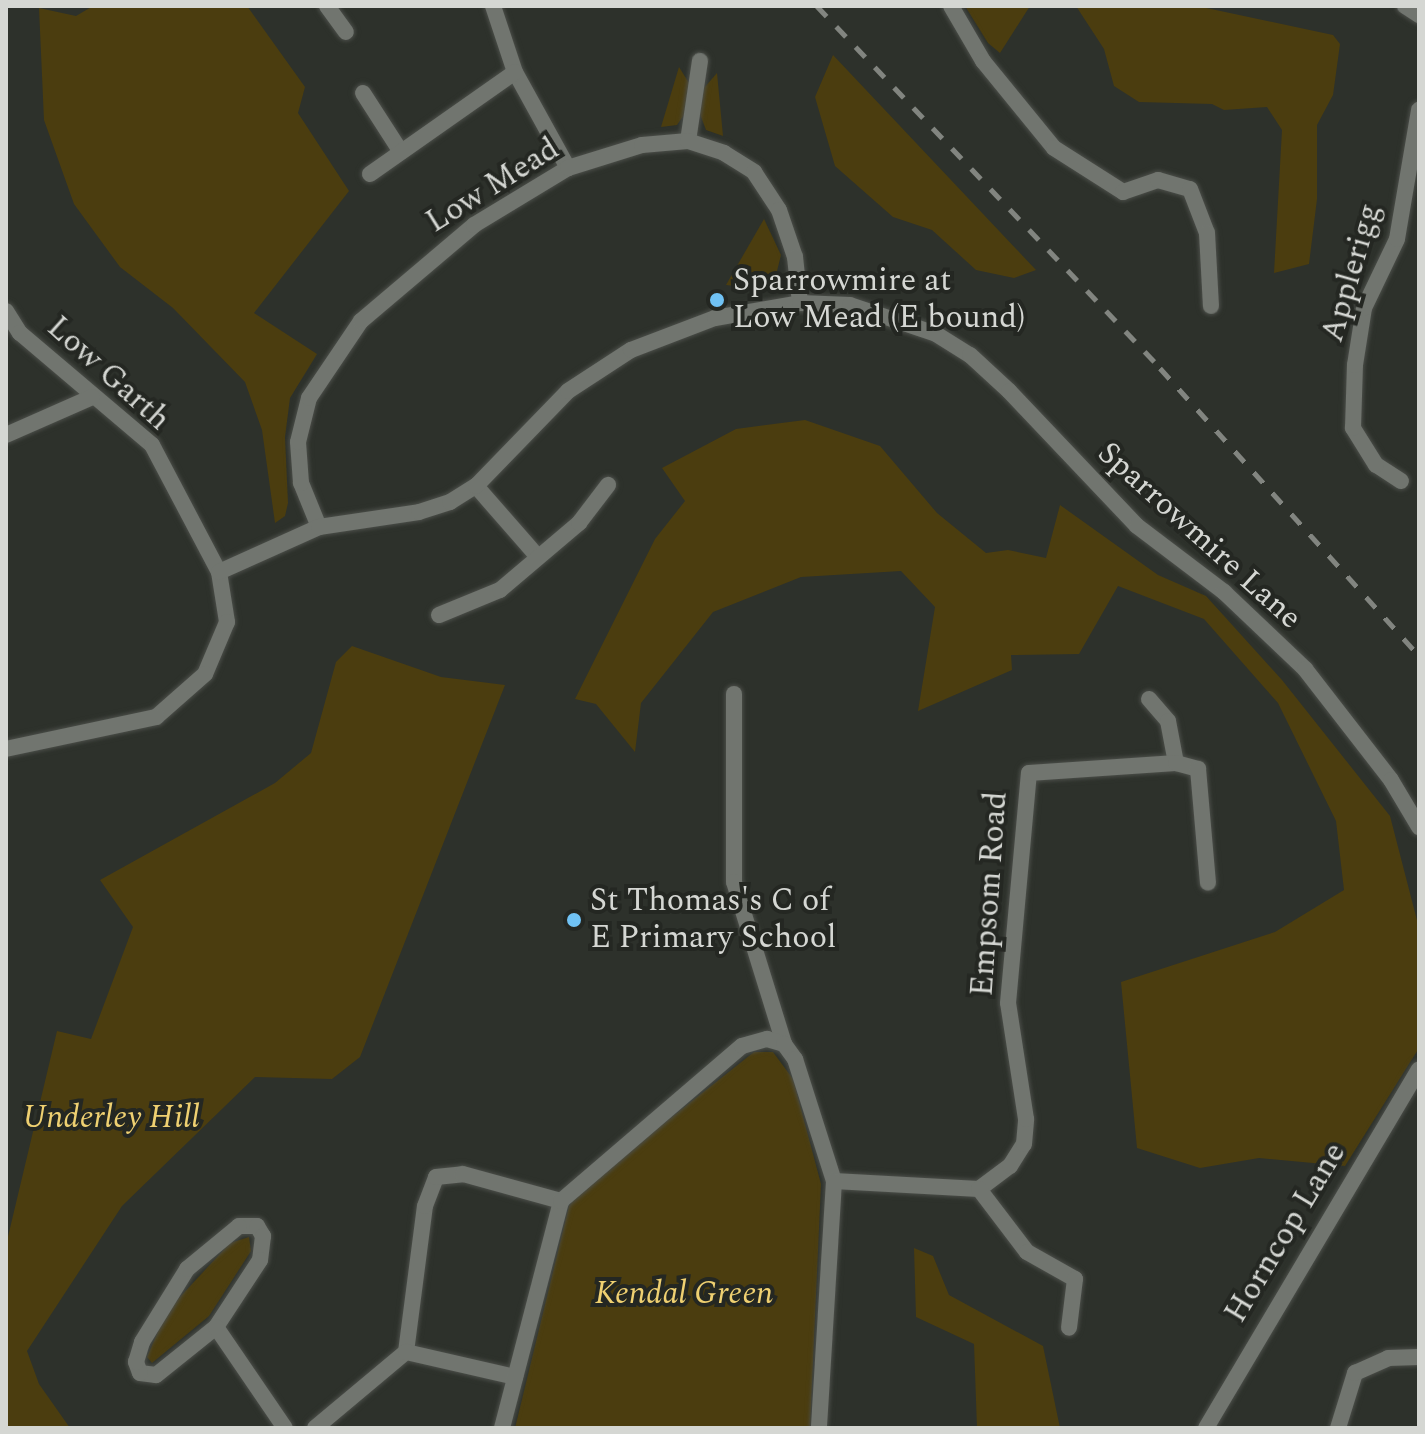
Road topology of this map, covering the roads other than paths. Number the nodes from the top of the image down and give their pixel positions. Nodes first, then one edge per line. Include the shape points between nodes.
1 (327, 6) edge
2 (493, 6) edge
3 (951, 6) edge
4 (1405, 6) edge
5 (1419, 15) edge
6 (346, 32) dead end
7 (700, 61) dead end
8 (515, 72) junction
9 (363, 93) dead end
10 (1419, 110) edge
11 (688, 141) junction
12 (401, 152) junction
13 (568, 168) junction
14 (370, 174) dead end
15 (800, 303) junction
16 (1211, 306) dead end
17 (6, 311) edge
18 (92, 397) junction
19 (6, 435) edge
20 (1401, 481) dead end
21 (608, 485) dead end
22 (476, 486) junction
23 (319, 527) junction
24 (537, 556) junction
25 (219, 572) junction
26 (439, 615) dead end
27 (734, 694) dead end
28 (1149, 699) dead end
29 (6, 749) edge
30 (1176, 763) junction
31 (1419, 827) edge
32 (1208, 883) dead end
33 (784, 1044) junction
34 (1419, 1069) edge
35 (834, 1181) junction
36 (979, 1189) junction
37 (561, 1201) junction
38 (216, 1327) junction
39 (1069, 1328) dead end
40 (406, 1352) junction
41 (1419, 1357) edge
42 (515, 1377) junction
43 (285, 1428) edge
44 (315, 1428) edge
45 (502, 1428) edge
46 (819, 1428) edge
47 (1206, 1428) edge
48 (1338, 1428) edge

1 - 6 street
2 - 8 street
3 - 16 street via 983,61 1054,148 1123,192 1158,180 1190,189 1207,233
4 - 5 street
7 - 11 street
8 - 12 street
8 - 13 street
9 - 12 street
10 - 20 street, Applerigg via 1397,239 1364,308 1355,365 1353,428 1376,465
11 - 13 street, Low Mead via 642,145
11 - 15 street, Low Mead via 724,153 754,172 779,210 795,257
12 - 14 street
13 - 23 street, Low Mead via 474,225 361,321 309,398 298,442 301,483
15 - 22 street, Sparrowmire Lane via 715,318 631,350 568,391
15 - 31 street, Sparrowmire Lane via 850,305 899,318 970,355 1137,526 1224,592 1305,669 1391,780
17 - 18 street, Low Garth via 20,333
18 - 19 street
18 - 25 street, Low Garth via 152,445
21 - 24 street via 579,523
22 - 23 street, Sparrowmire Lane via 419,512
22 - 24 street
23 - 25 street, Sparrowmire Lane
24 - 26 street via 500,590
25 - 29 street, Low Garth via 227,622 219,651 179,703 128,726
27 - 33 street via 734,882
28 - 30 street via 1168,721
30 - 32 street via 1198,769 1202,780
30 - 36 street, Empsom Road via 1039,769 1025,780 1008,1003 1026,1119 1024,1144 1010,1166
33 - 35 street via 795,1059
33 - 37 street via 767,1039 742,1046
34 - 47 street, Horncop Lane
35 - 36 street
35 - 46 street
36 - 39 street via 1027,1252 1075,1279
37 - 40 street via 463,1174 436,1177 425,1206
37 - 42 street
38 - 38 street via 260,1260 263,1236 257,1226 239,1226 187,1269 142,1342 136,1362 140,1373 156,1375
38 - 43 street
40 - 42 street
40 - 44 street
41 - 48 street via 1388,1358 1355,1373
42 - 45 street

